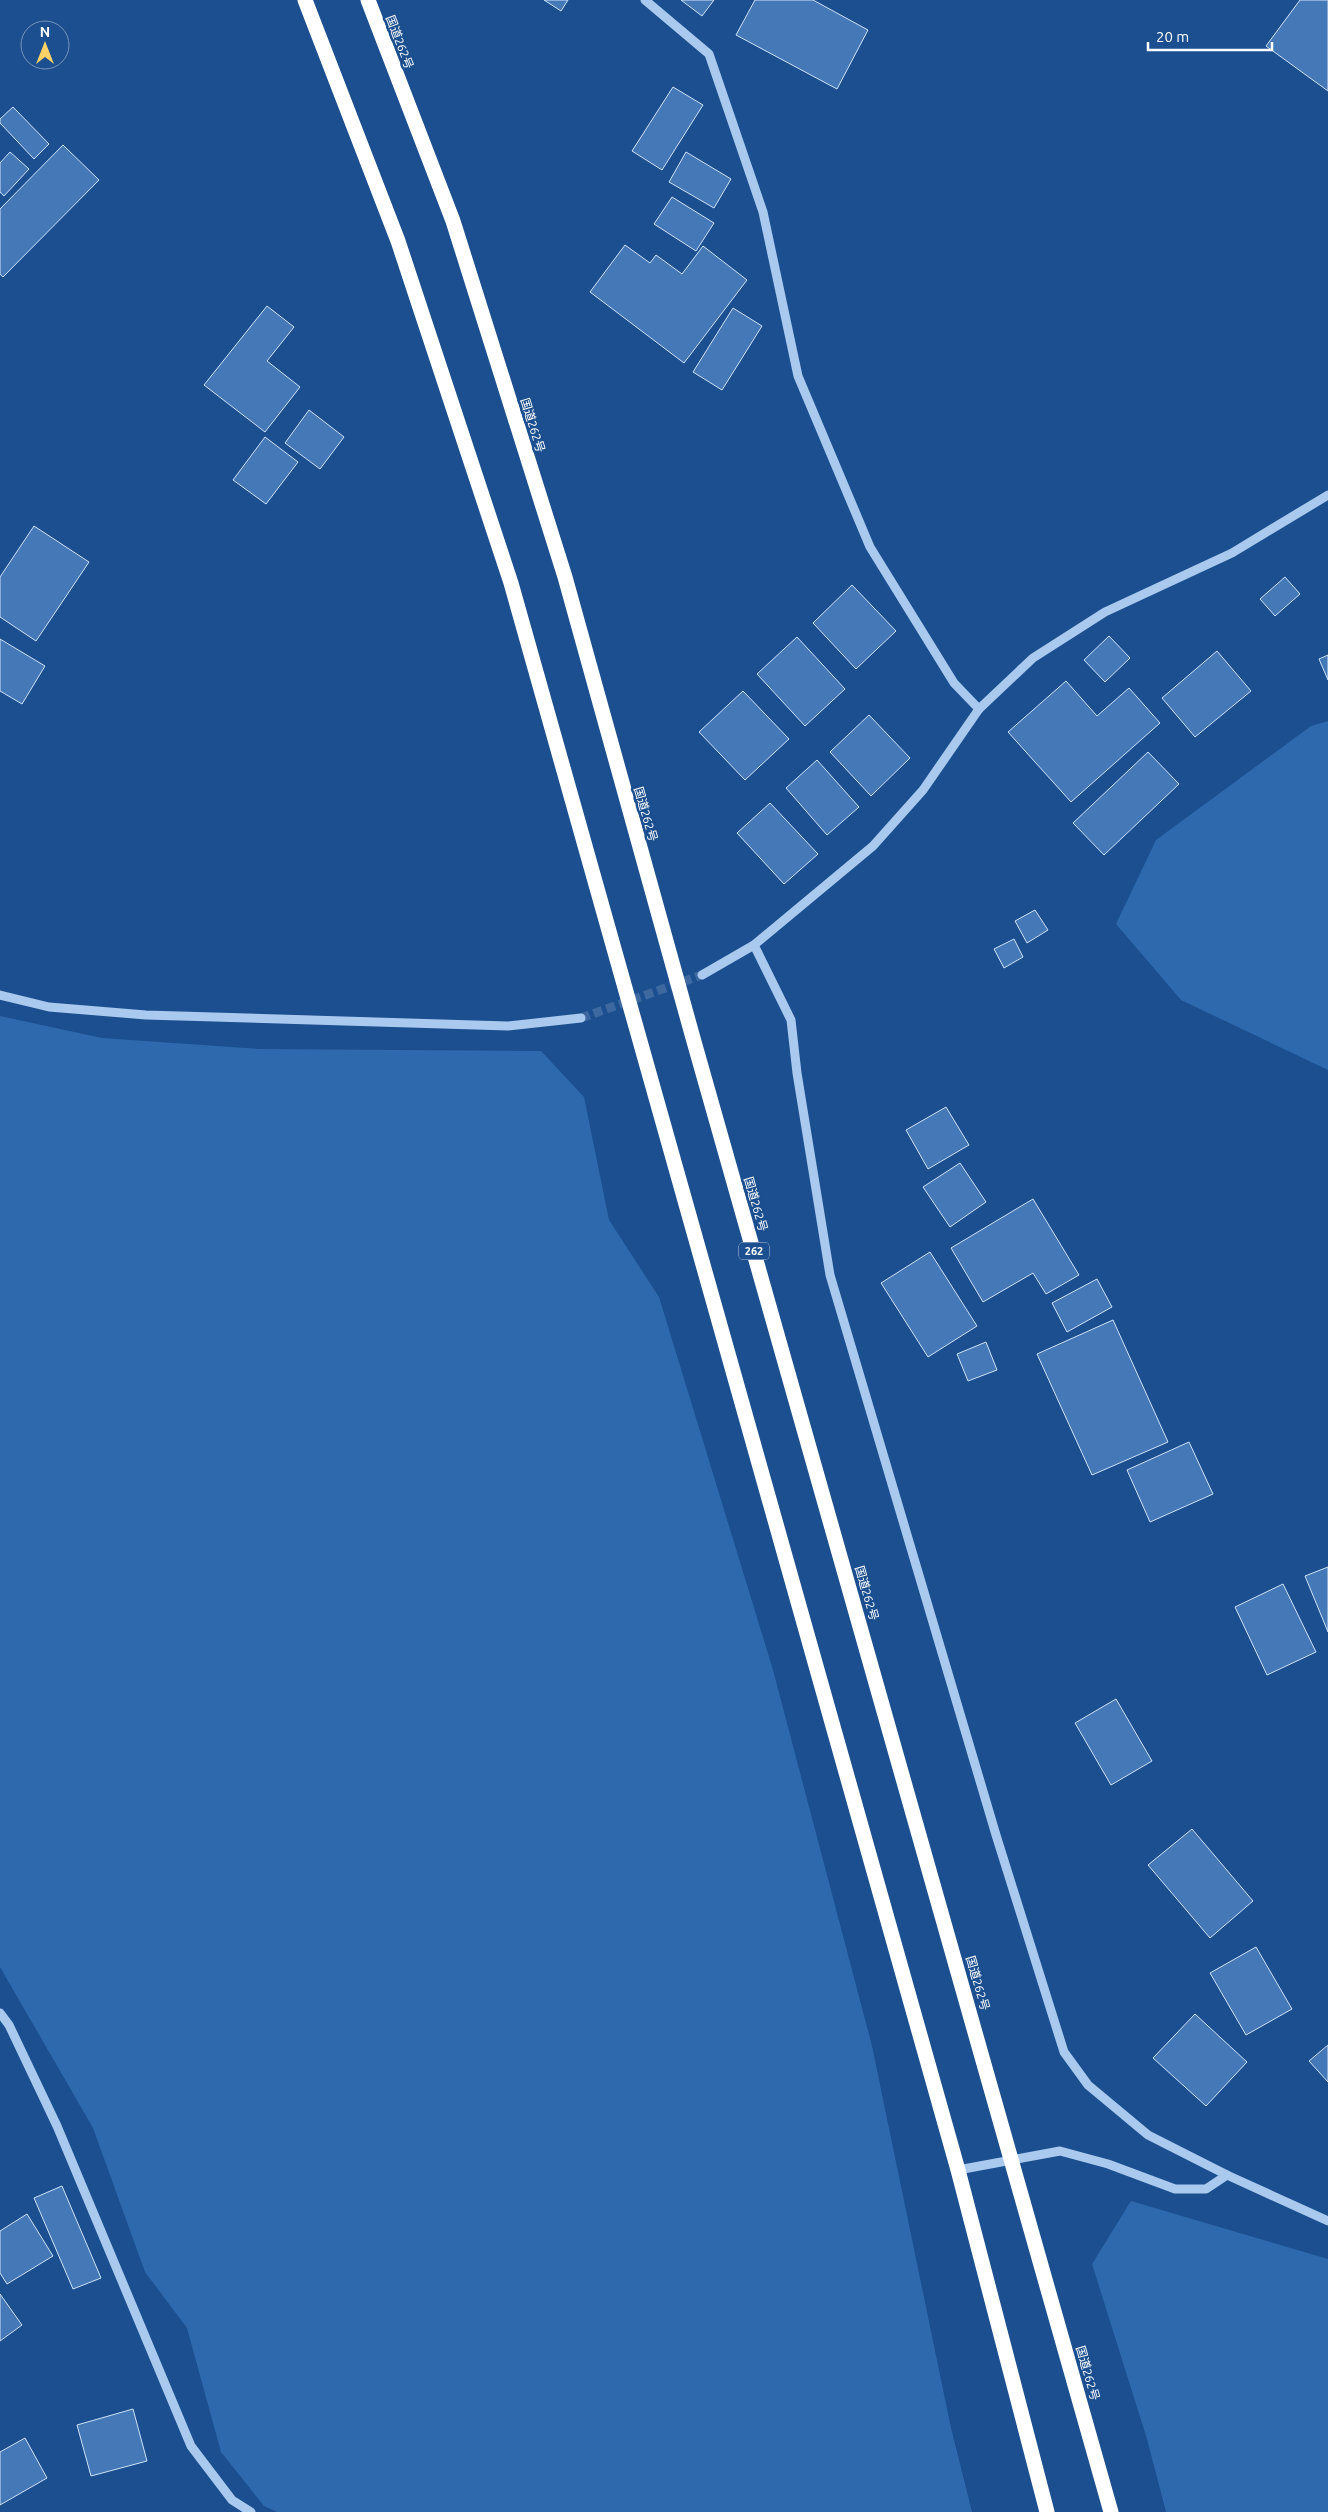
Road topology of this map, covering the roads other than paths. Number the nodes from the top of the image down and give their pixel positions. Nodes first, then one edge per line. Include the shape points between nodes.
1 (305, 0) edge
2 (368, 0) edge
3 (645, 0) edge
4 (1328, 495) edge
5 (979, 709) junction
6 (754, 945) junction
7 (702, 975) tunnel mouth
8 (0, 995) edge
9 (581, 1018) tunnel mouth
10 (0, 2013) edge
11 (1012, 2160) junction
12 (958, 2170) junction
13 (1227, 2175) junction
14 (1328, 2221) edge
15 (251, 2512) edge
16 (1047, 2512) edge
17 (1111, 2512) edge

1 - 12 highway via 398,241 510,584
2 - 11 highway, 国道262号 / 262 via 453,221 565,577
3 - 5 street via 709,54 763,212 798,376 870,547 954,683
4 - 5 street via 1232,553 1105,612 1033,658
5 - 6 street via 923,790 873,846
6 - 7 street
6 - 13 street via 791,1020 796,1073 830,1275 996,1835 1064,2052 1088,2085 1148,2136
8 - 9 street via 49,1007 146,1015 508,1026
10 - 15 street via 9,2025 57,2126 191,2446 232,2500
11 - 12 street
11 - 13 street via 1060,2151 1108,2164 1174,2189 1206,2189
11 - 17 highway, 国道262号 / 262
12 - 16 highway
13 - 14 street

